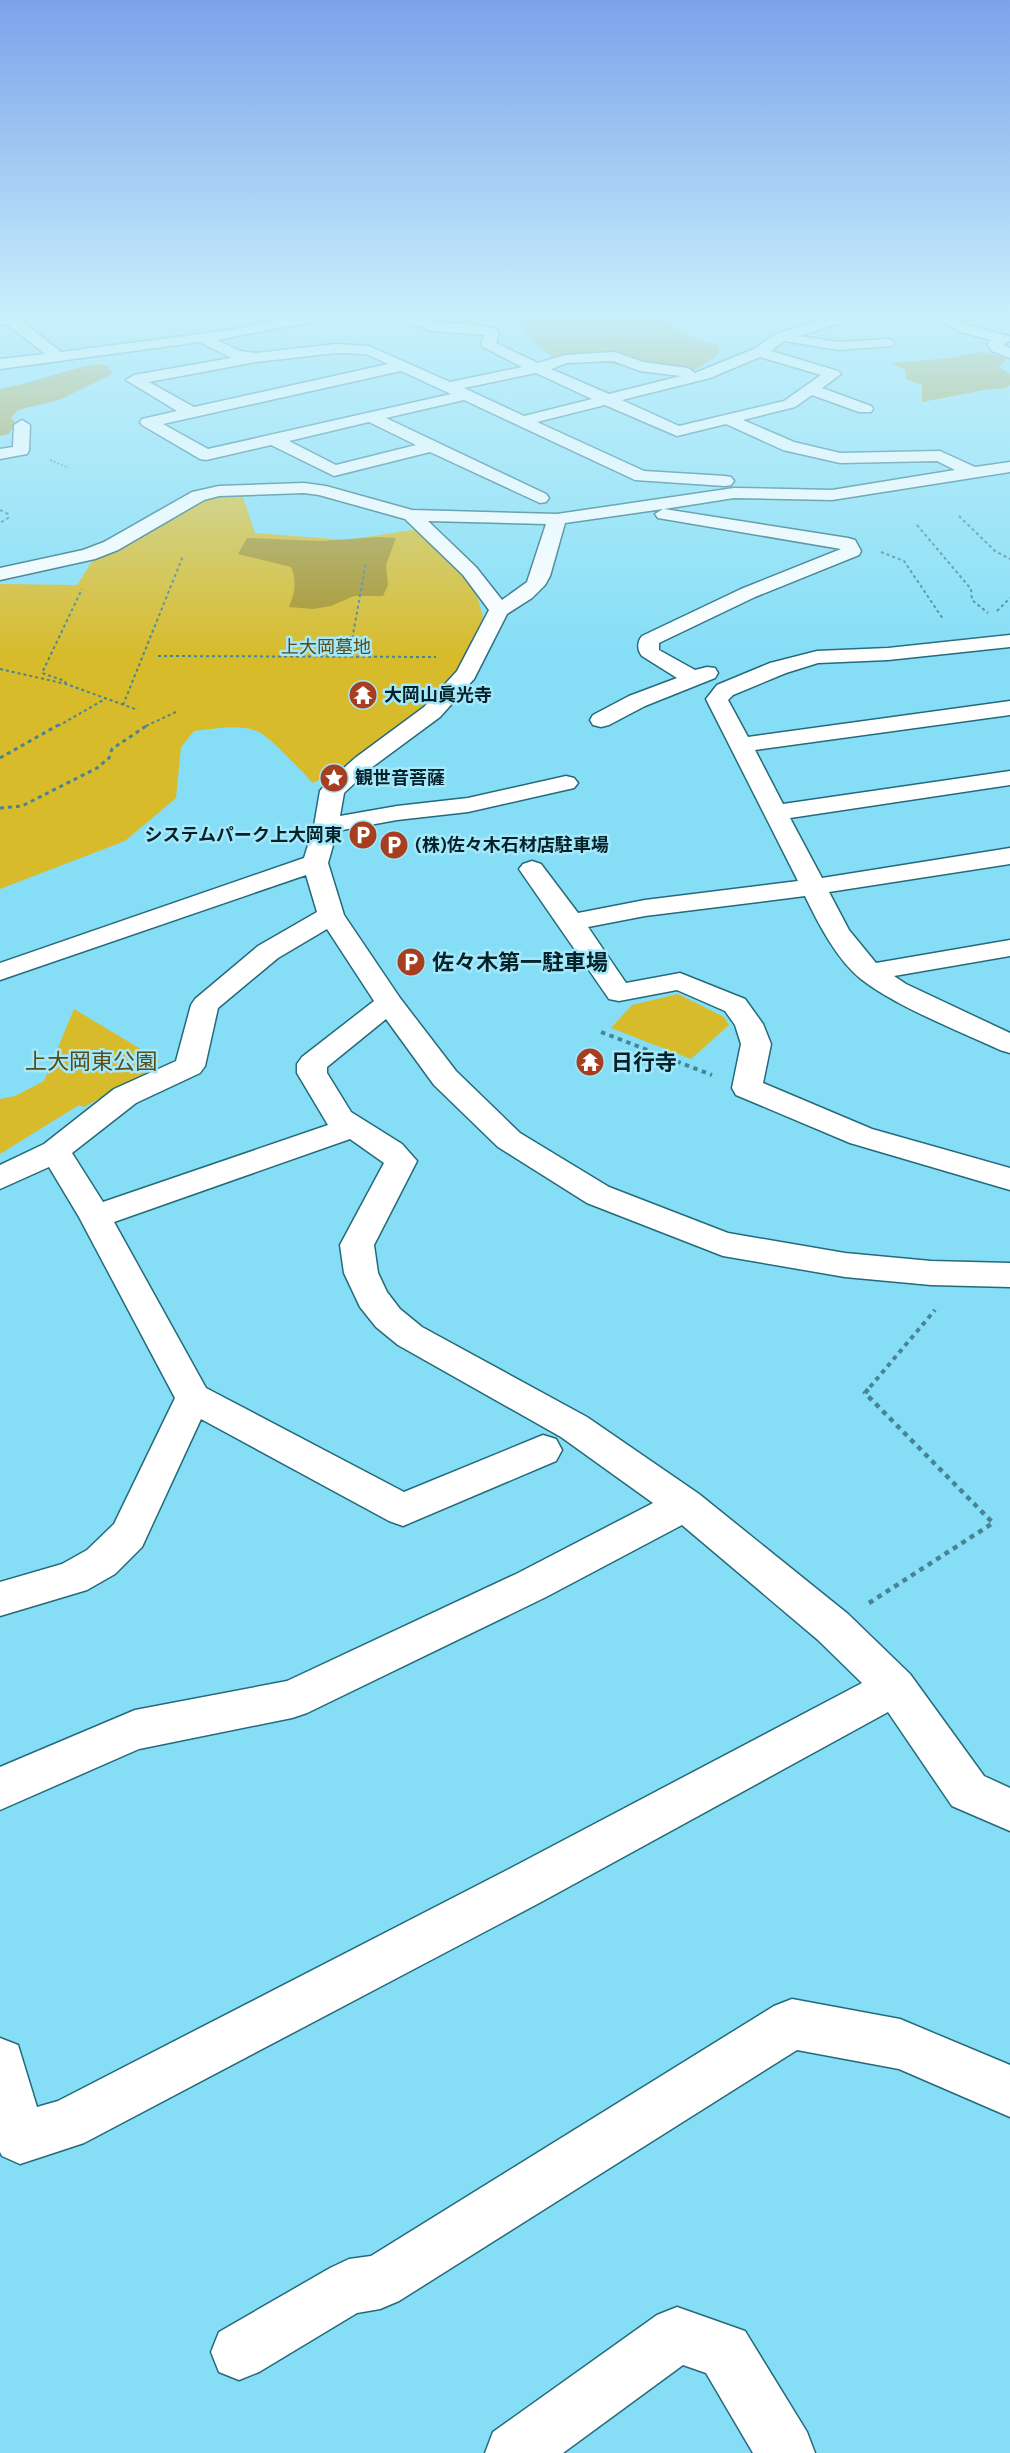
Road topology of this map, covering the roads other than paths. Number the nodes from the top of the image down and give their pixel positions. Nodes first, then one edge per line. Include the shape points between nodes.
1 (159, 428) edge
2 (322, 428) edge
3 (396, 428) edge
4 (537, 428) edge
5 (671, 428) edge
6 (689, 428) edge
7 (749, 428) edge
8 (0, 440) edge
9 (273, 440) junction
10 (433, 446) junction
11 (0, 454) edge
12 (1010, 467) edge
13 (971, 472) junction
14 (868, 490) junction
15 (194, 498) junction
16 (540, 498) dead end
17 (152, 501) dead end
18 (632, 508) junction
19 (411, 515) junction
20 (567, 516) junction
21 (0, 574) edge
22 (499, 610) junction
23 (1010, 641) edge
24 (766, 652) dead end
25 (888, 654) junction
26 (727, 665) dead end
27 (694, 678) junction
28 (1010, 708) edge
29 (601, 720) dead end
30 (741, 745) junction
31 (1010, 778) edge
32 (566, 783) dead end
33 (775, 813) junction
34 (326, 826) junction
35 (1010, 856) edge
36 (315, 863) junction
37 (532, 869) dead end
38 (813, 887) junction
39 (331, 915) junction
40 (571, 922) junction
41 (1010, 948) edge
42 (0, 972) edge
43 (868, 972) junction
44 (389, 1003) junction
45 (1010, 1044) edge
46 (351, 1128) junction
47 (55, 1151) junction
48 (0, 1178) edge
49 (1010, 1179) edge
50 (95, 1217) junction
51 (1010, 1275) edge
52 (193, 1398) junction
53 (543, 1450) dead end
54 (686, 1505) junction
55 (0, 1599) edge
56 (896, 1687) junction
57 (0, 1788) edge
58 (1010, 1810) edge
59 (0, 2063) edge
60 (1010, 2091) edge
61 (239, 2352) dead end
62 (514, 2453) edge
63 (786, 2453) edge

1 - 9 street via 206,455
2 - 9 street
3 - 10 street
4 - 14 street via 641,476
5 - 6 street
7 - 13 street via 789,446 840,458 940,456
8 - 11 street via 23,431 21,450
9 - 10 street via 334,471
10 - 16 street
12 - 13 street
13 - 14 street
14 - 18 street via 832,495 734,493
15 - 17 street
15 - 19 street via 219,490 304,488
15 - 21 street via 111,546 88,555
18 - 20 street
18 - 27 street via 848,544 852,551 748,593 649,640 649,652
19 - 20 street
19 - 22 street via 468,568
20 - 22 street via 535,585
22 - 34 street via 466,674 432,712 332,790
23 - 25 street
24 - 25 street via 804,643 865,641 879,644
25 - 30 street via 817,657 725,690 717,699
26 - 27 street
27 - 29 street
28 - 30 street
30 - 33 street
31 - 33 street
32 - 34 street via 468,805
33 - 38 street
34 - 36 street
35 - 38 street
36 - 39 street
36 - 42 street
37 - 40 street
38 - 40 street via 645,908
38 - 43 street via 837,933
39 - 44 street
39 - 47 street via 268,952 205,1005 190,1066 125,1096
40 - 49 street via 619,993 680,981 735,1005 756,1044 747,1088 861,1136
41 - 43 street
43 - 45 street via 896,990
44 - 46 street via 312,1064 312,1073 331,1105
44 - 51 street via 445,1078 477,1111 509,1140 598,1195 723,1244 845,1265
46 - 50 street
46 - 54 street via 391,1151 400,1161 357,1245 361,1273 372,1298 388,1318 410,1336 574,1427
47 - 48 street
47 - 50 street
50 - 52 street
52 - 53 street via 403,1510
52 - 55 street via 128,1535 100,1562 73,1578
54 - 56 street via 833,1627
54 - 57 street via 521,1590 292,1698 135,1730
56 - 58 street via 968,1791
56 - 59 street via 66,2125 20,2138
60 - 61 street via 900,2043 792,2024 380,2282 349,2287
62 - 63 street via 677,2334 724,2351

